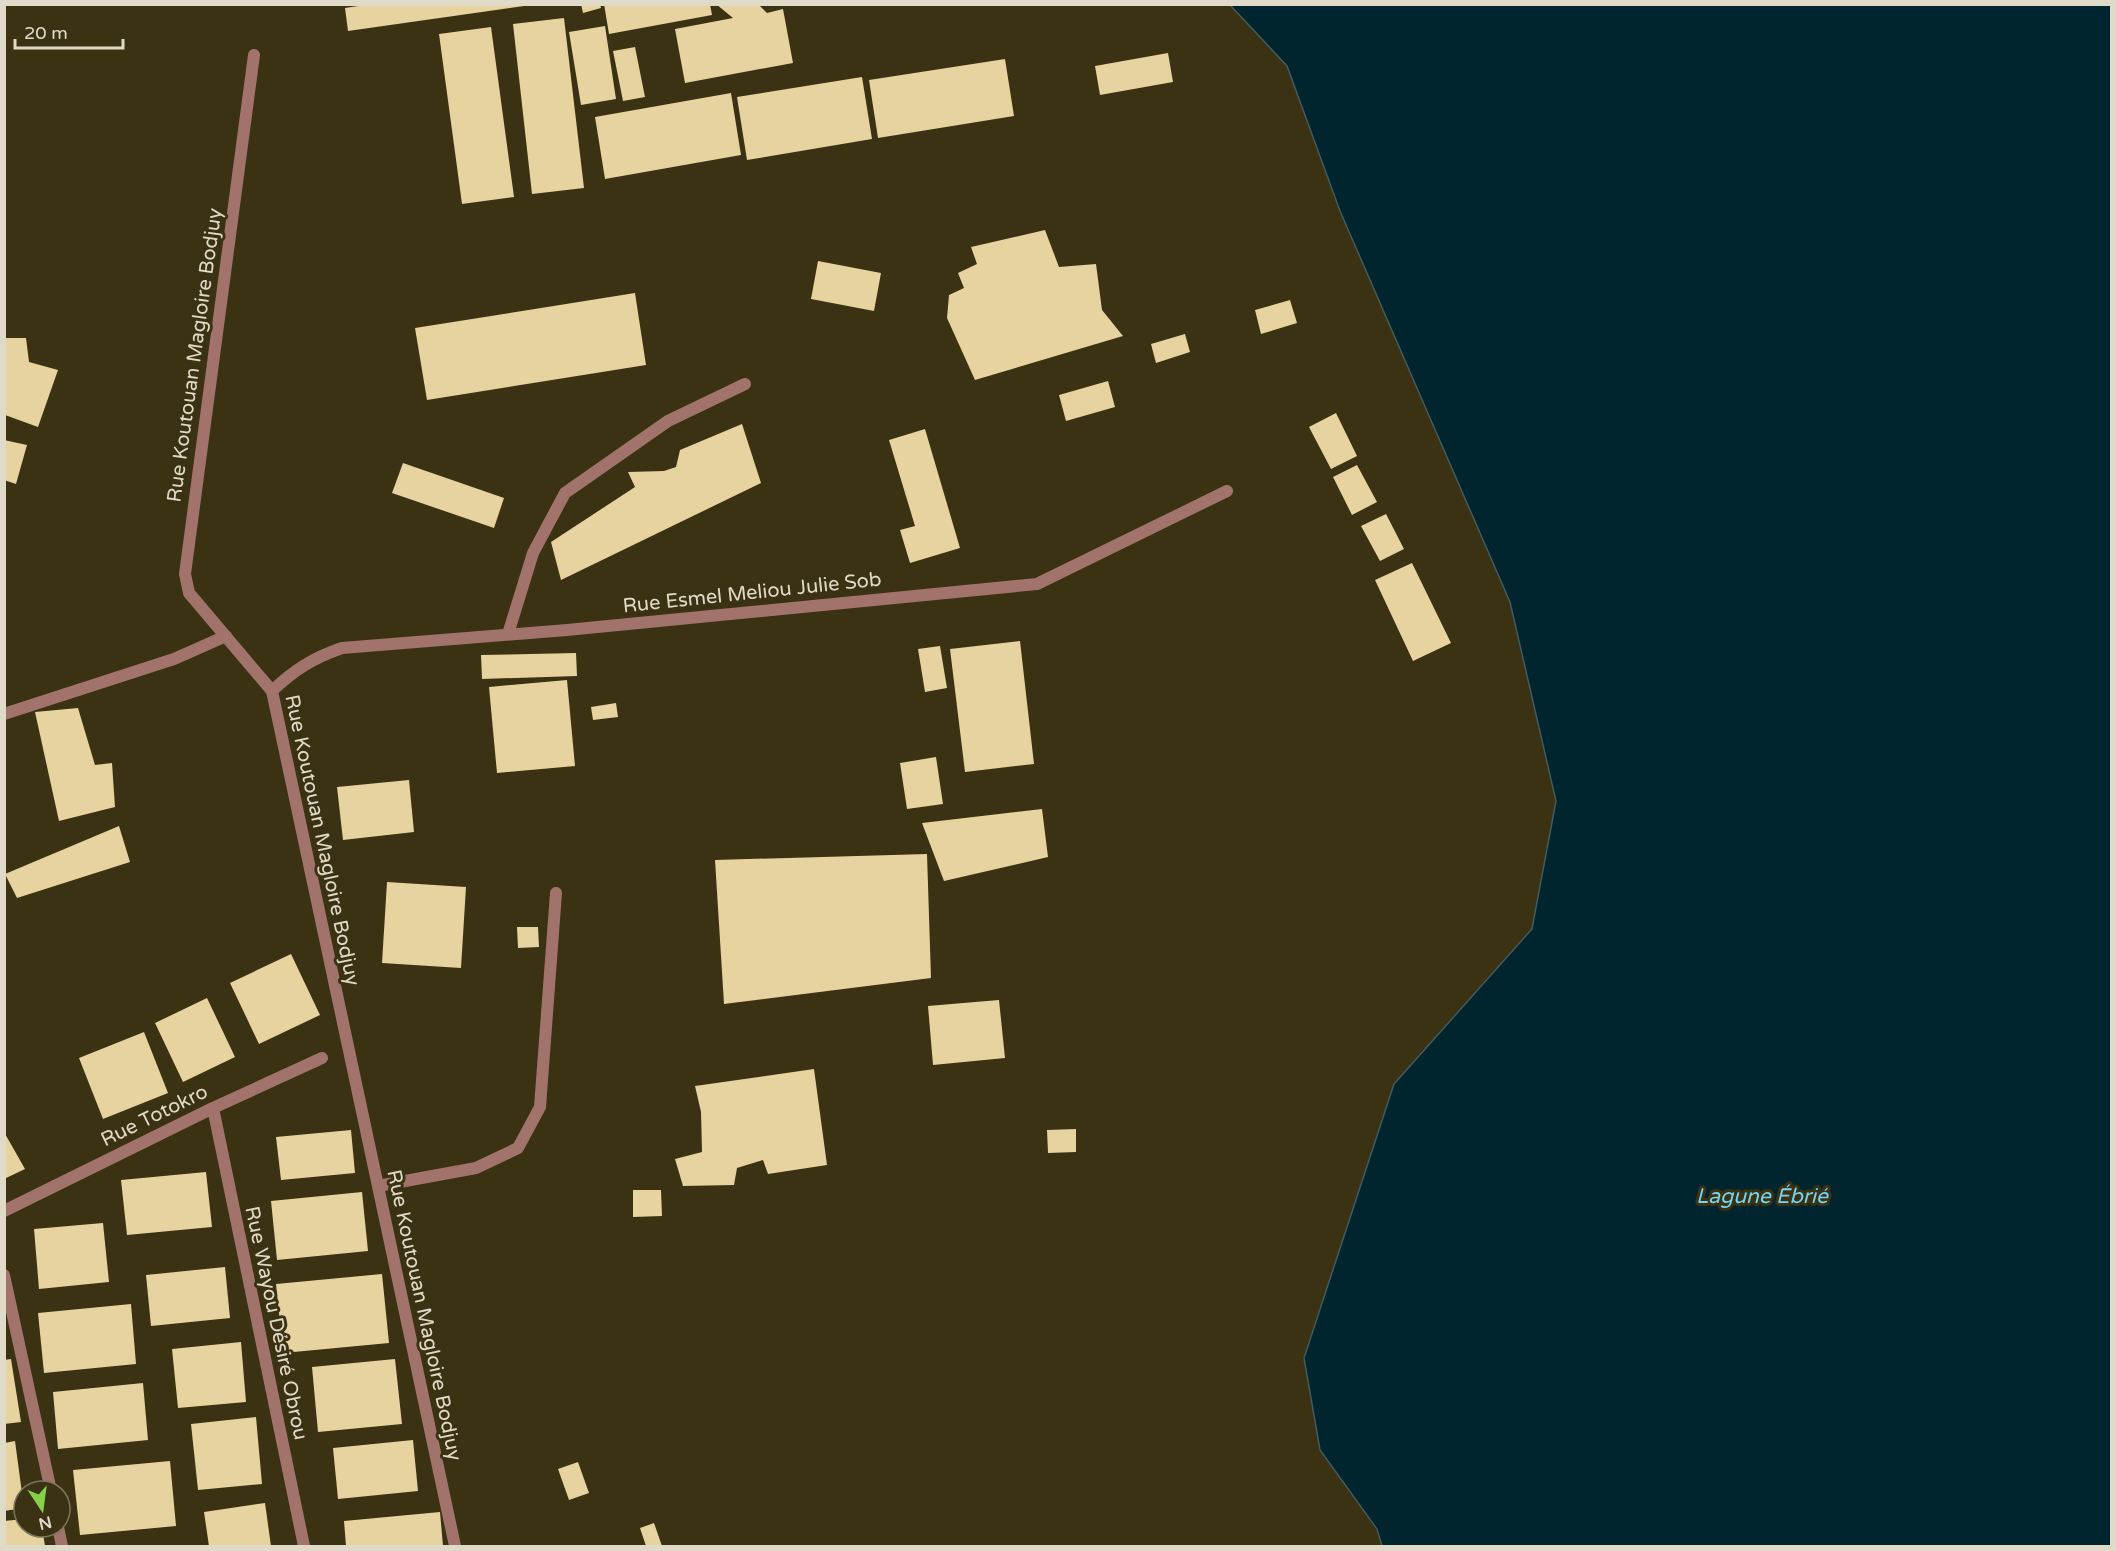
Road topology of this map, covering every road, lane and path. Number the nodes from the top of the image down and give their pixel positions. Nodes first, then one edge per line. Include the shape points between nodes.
1 (254, 55) dead end
2 (745, 384) dead end
3 (1227, 490) dead end
4 (508, 634) junction
5 (226, 636) junction
6 (272, 691) junction
7 (4, 714) edge
8 (556, 893) dead end
9 (322, 1058) dead end
10 (213, 1108) junction
11 (378, 1186) junction
12 (4, 1211) edge
13 (4, 1275) edge
14 (48, 1479) edge
15 (304, 1546) edge
16 (455, 1546) edge

1 - 5 street, Rue Koutouan Magloire Bodjuy via 185,574 189,593
2 - 4 street via 668,421 566,494 533,553
3 - 4 street, Rue Esmel Meliou Julie Sob via 1037,584
4 - 6 street, Rue Esmel Meliou Julie Sob via 342,648 313,658
5 - 6 street, Rue Koutouan Magloire Bodjuy
5 - 7 street via 174,658
6 - 11 street, Rue Koutouan Magloire Bodjuy
8 - 11 street via 540,1107 518,1148 476,1168
9 - 10 street, Rue Totokro
10 - 12 street, Rue Totokro
10 - 15 street, Rue Wayou Désiré Obrou
11 - 16 street, Rue Koutouan Magloire Bodjuy
13 - 14 street

